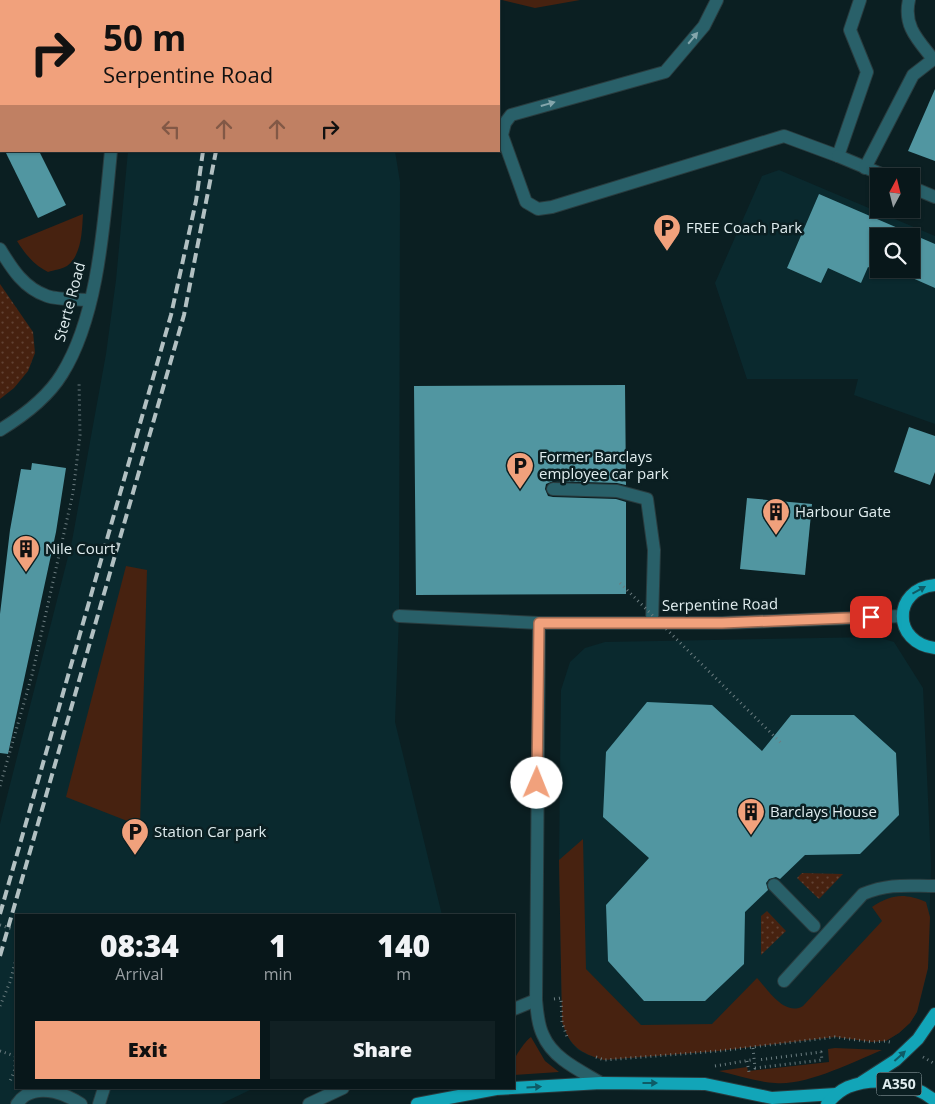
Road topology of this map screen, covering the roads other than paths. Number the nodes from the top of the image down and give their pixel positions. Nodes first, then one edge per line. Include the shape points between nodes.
1 (716, 0) edge
2 (860, 0) edge
3 (909, 0) edge
4 (934, 58) edge
5 (111, 152) edge
6 (838, 156) junction
7 (865, 168) junction
8 (870, 170) edge
9 (920, 190) edge
10 (935, 196) edge
11 (0, 249) edge
12 (90, 300) junction
13 (0, 430) edge
14 (553, 489) dead end
15 (935, 585) edge
16 (399, 616) dead end
17 (902, 616) junction
18 (539, 623) junction
19 (652, 623) junction
20 (935, 648) edge
21 (774, 885) dead end
22 (935, 886) edge
23 (814, 926) dead end
24 (784, 981) dead end
25 (536, 1000) junction
26 (515, 1009) edge
27 (935, 1014) edge
28 (601, 1083) junction
29 (860, 1083) junction
30 (515, 1088) edge
31 (104, 1089) edge
32 (341, 1089) edge
33 (496, 1089) edge
34 (836, 1094) junction
35 (935, 1101) edge
36 (17, 1104) edge
37 (81, 1104) edge
38 (99, 1104) edge
39 (309, 1104) edge
40 (417, 1104) edge
41 (827, 1104) edge

6 -> 1 street via 784,136 552,207 538,208 526,202 502,135 511,115 665,72 704,26
2 - 6 street via 850,30 867,72
3 - 4 street via 906,12 913,34
4 - 7 street via 913,75
5 - 12 street, Sterte Road via 101,246
6 - 7 street
7 - 8 street
9 - 10 street
11 - 12 street via 26,285 48,297
12 - 13 street, Sterte Road via 78,343 61,375 38,402
14 - 19 street via 617,491 647,499 654,550
17 -> 15 main road via 910,596 924,586
16 - 18 street, Serpentine Road
17 - 19 street, Serpentine Road
17 - 20 main road via 910,637 925,647
18 - 19 street, Serpentine Road
18 - 25 street
21 - 23 street
22 - 24 street via 896,884 863,894
25 - 26 street
25 - 28 street via 543,1036 552,1049 563,1060
29 -> 27 main road via 896,1060 918,1039
30 -> 28 main road, A350
28 -> 34 main road, A350 via 706,1084 772,1098
29 - 34 main road, A350
29 - 35 main road, A350 via 885,1082 908,1086
31 - 38 street
32 - 39 street
40 -> 33 main road, A350
34 - 41 main road, A350
36 - 37 street via 26,1095 39,1091 65,1095

